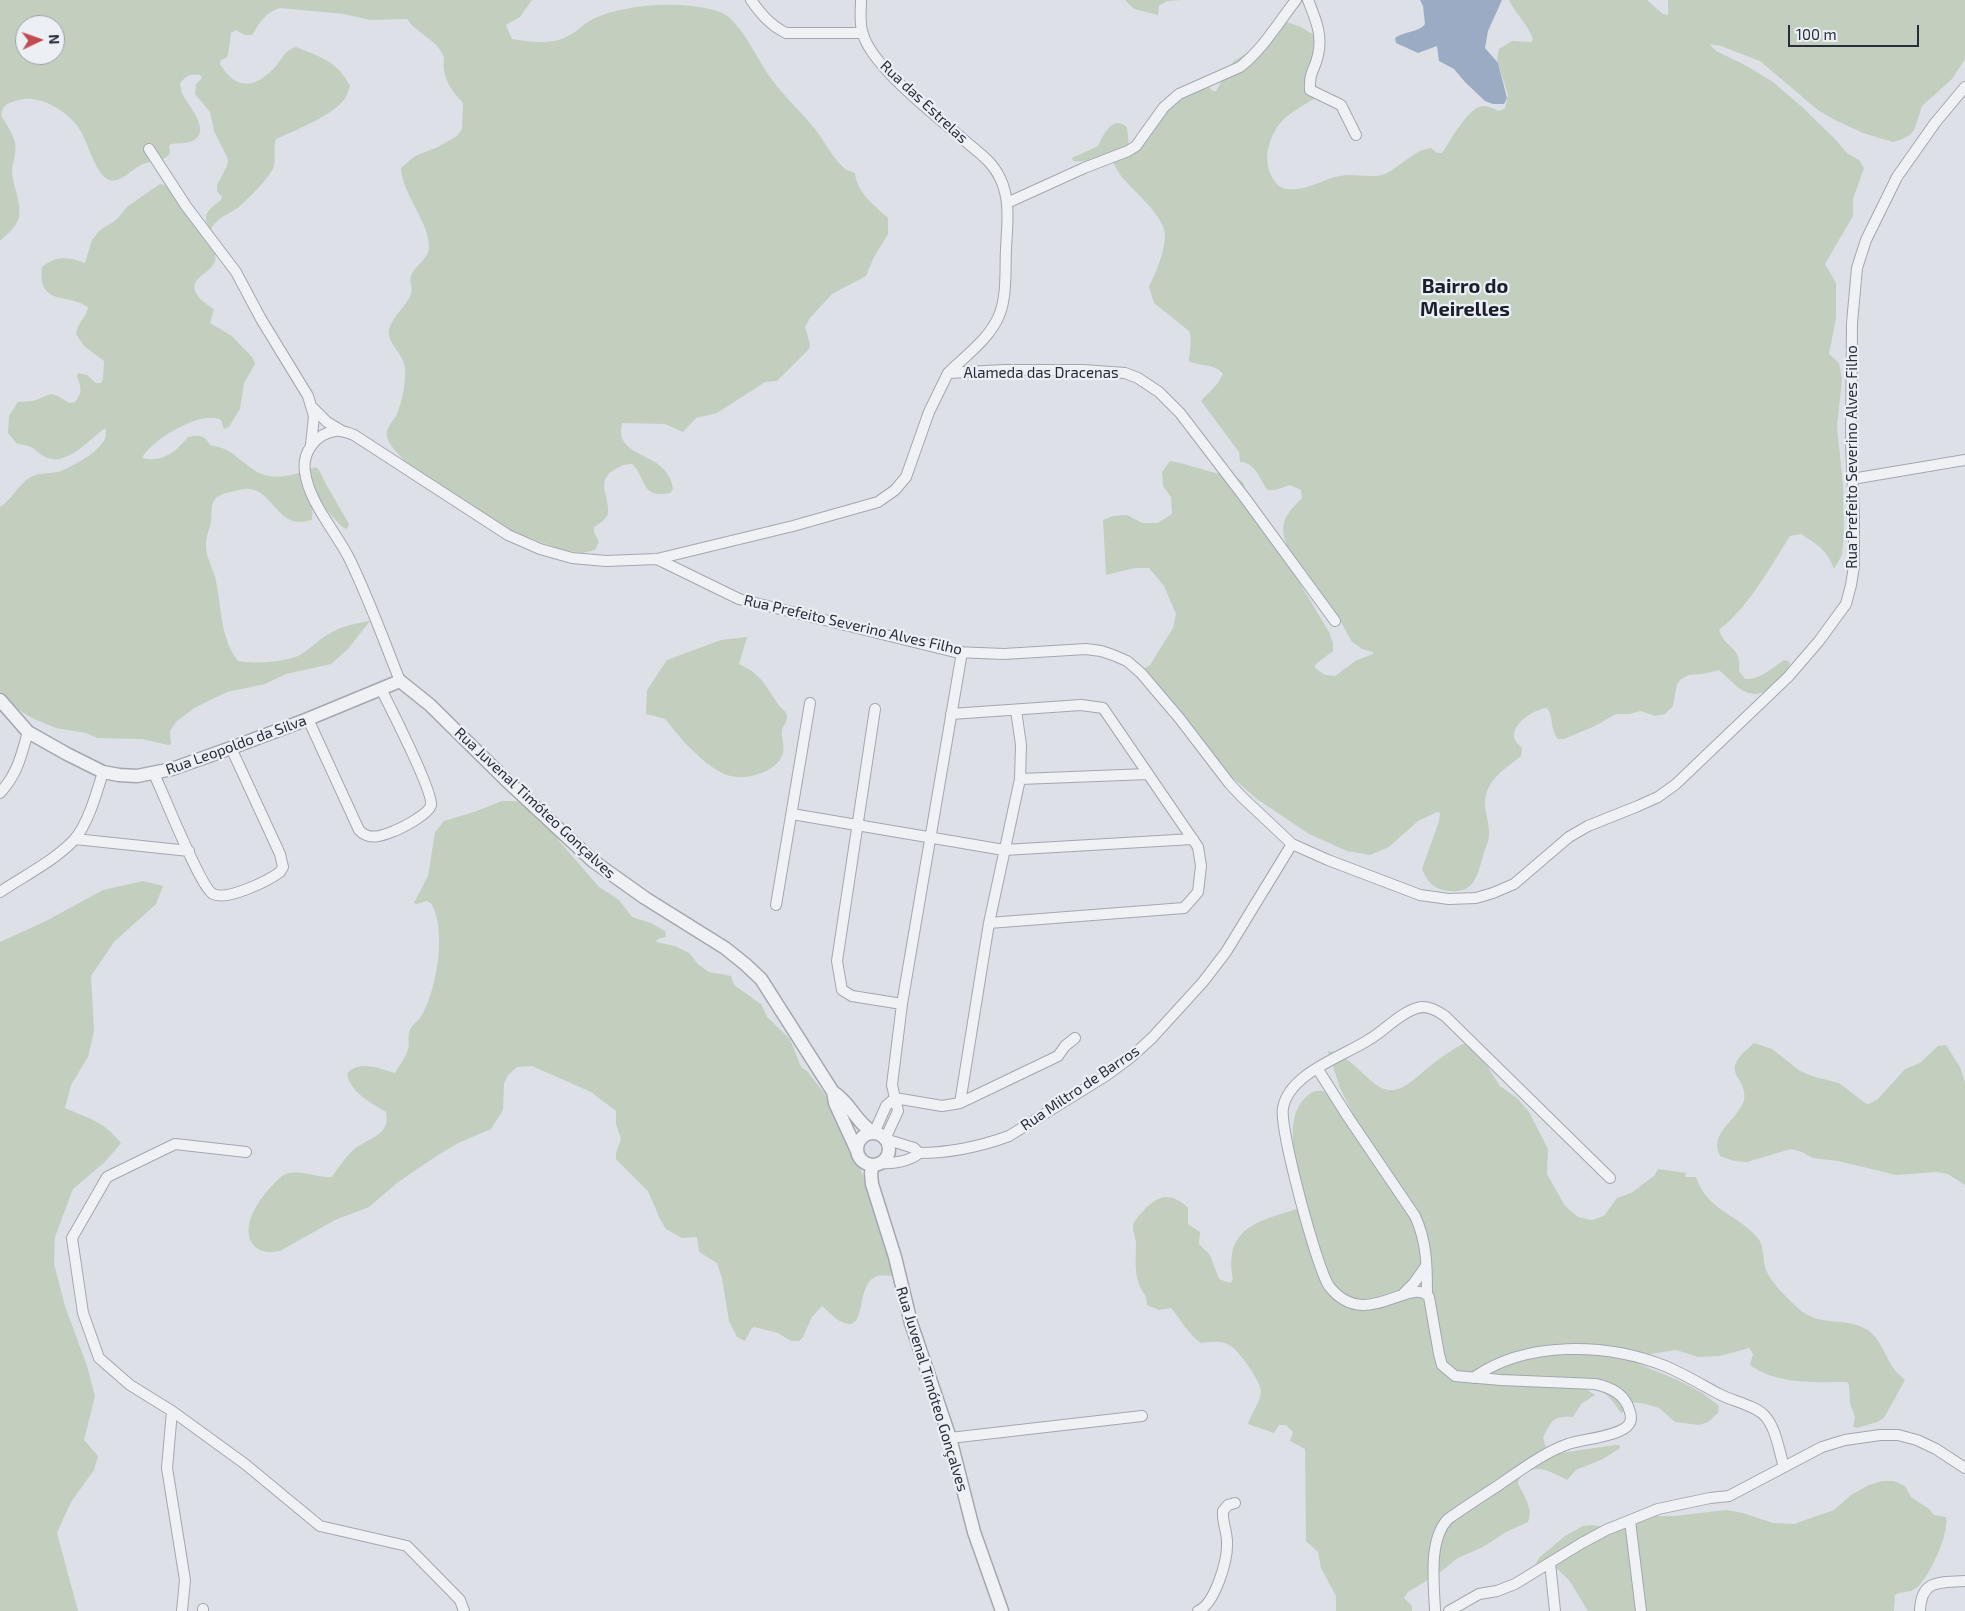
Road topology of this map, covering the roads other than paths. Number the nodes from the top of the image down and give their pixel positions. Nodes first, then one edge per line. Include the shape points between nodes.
1 (751, 0) edge
2 (861, 0) edge
3 (1296, 0) edge
4 (1308, 0) edge
5 (862, 33) junction
6 (1965, 87) edge
7 (1356, 135) dead end
8 (148, 149) dead end
9 (1007, 203) junction
10 (948, 373) junction
11 (312, 407) junction
12 (342, 431) junction
13 (311, 445) junction
14 (1965, 460) edge
15 (1852, 479) junction
16 (657, 559) junction
17 (1335, 621) dead end
18 (962, 652) junction
19 (400, 681) junction
20 (381, 689) junction
21 (0, 700) edge
22 (810, 703) dead end
23 (875, 709) dead end
24 (1016, 710) junction
25 (951, 714) junction
26 (308, 719) junction
27 (28, 732) junction
28 (231, 748) junction
29 (103, 772) junction
30 (154, 774) junction
31 (1148, 774) junction
32 (1020, 779) junction
33 (0, 792) edge
34 (792, 814) junction
35 (858, 825) junction
36 (930, 837) junction
37 (74, 839) junction
38 (1193, 839) junction
39 (1292, 844) junction
40 (1004, 850) junction
41 (189, 851) junction
42 (0, 892) edge
43 (776, 906) dead end
44 (989, 923) junction
45 (902, 1004) junction
46 (1075, 1038) dead end
47 (1317, 1068) junction
48 (833, 1092) junction
49 (895, 1098) junction
50 (960, 1103) junction
51 (874, 1133) junction
52 (885, 1139) junction
53 (857, 1151) junction
54 (246, 1152) dead end
55 (919, 1153) junction
56 (877, 1164) junction
57 (1610, 1178) dead end
58 (1427, 1265) junction
59 (1404, 1293) junction
60 (1427, 1294) junction
61 (1473, 1378) junction
62 (172, 1411) junction
63 (1142, 1416) dead end
64 (950, 1438) junction
65 (1784, 1467) junction
66 (1965, 1468) edge
67 (1235, 1503) dead end
68 (1630, 1521) junction
69 (1550, 1564) junction
70 (1965, 1581) edge
71 (1465, 1606) edge
72 (182, 1611) edge
73 (464, 1611) edge
74 (1002, 1611) edge
75 (1198, 1611) edge
76 (1435, 1611) edge
77 (1449, 1611) edge
78 (1554, 1611) edge
79 (1641, 1611) edge
80 (1920, 1611) edge

1 - 5 street via 775,28 786,33
2 - 5 street, Rua das Estrelas
3 - 9 street via 1248,61 1179,94 1164,107 1136,146
4 - 7 street via 1320,33 1318,56 1309,77 1310,90 1341,105
5 - 9 street, Rua das Estrelas via 869,49 883,66 987,158 1001,180
6 - 15 street, Rua Prefeito Severino Alves Filho via 1897,177 1866,240 1857,268 1852,323
8 - 11 street via 236,272
9 - 10 street via 1005,275 1000,314 987,335
10 - 16 street, Alameda das Dracenas via 929,412 906,477 878,502
10 - 17 street, Alameda das Dracenas via 1083,370 1125,373 1138,378 1159,392 1180,413
11 - 12 street
11 - 13 street
12 - 13 street via 323,435
12 - 16 street via 378,450 508,535 540,549 597,561
13 - 19 street via 305,458 307,483 350,559
14 - 15 street
15 - 39 street, Rua Prefeito Severino Alves Filho via 1854,566 1846,604 1788,677 1676,784 1658,796 1588,826 1514,884 1476,898 1420,895
16 - 18 street, Rua Prefeito Severino Alves Filho via 739,599
18 - 25 street
18 - 39 street, Rua Prefeito Severino Alves Filho via 1004,654 1086,649 1127,661 1161,695 1242,797
19 - 20 street, Rua Leopoldo da Silva
19 - 48 street, Rua Juvenal Timóteo Gonçalves via 430,705 593,861 725,948 761,979
20 - 26 street, Rua Leopoldo da Silva
20 - 26 street via 428,790 431,804 426,812 382,836 367,837 359,830
21 - 27 street, Rua Leopoldo da Silva
22 - 34 street
23 - 35 street
24 - 25 street
24 - 31 street via 1081,705 1103,708
24 - 32 street via 1021,745
25 - 36 street
26 - 28 street, Rua Leopoldo da Silva
27 - 29 street, Rua Leopoldo da Silva
27 - 33 street via 20,763
28 - 30 street, Rua Leopoldo da Silva
28 - 41 street via 273,835 283,867 275,876 239,892 214,894 205,884
29 - 30 street, Rua Leopoldo da Silva via 137,776
29 - 37 street via 89,813
30 - 41 street
31 - 32 street
31 - 38 street
32 - 40 street
34 - 35 street
34 - 43 street
35 - 36 street
35 - 45 street via 837,961 838,977 842,990 852,996
36 - 40 street
36 - 45 street
37 - 41 street
37 - 42 street
38 - 40 street
38 - 44 street via 1198,847 1201,866 1198,892 1184,908
39 - 55 street, Rua Miltro de Barros via 1226,952 1203,982 1130,1058 1009,1136 971,1148
40 - 44 street
44 - 50 street
45 - 49 street via 892,1085
46 - 50 street via 1058,1056
47 - 57 street via 1367,1041 1408,1012 1416,1008 1431,1008 1445,1016
47 - 58 street via 1415,1216 1422,1232
47 - 59 street via 1286,1098 1283,1116 1323,1276 1330,1287 1352,1303 1380,1303
48 - 51 street, Rua Juvenal Timóteo Gonçalves
48 - 53 street, Rua Juvenal Timóteo Gonçalves via 834,1103
49 - 50 street via 942,1106
49 - 51 street via 886,1106
49 - 52 street via 898,1110
51 - 52 street
51 - 53 street via 861,1138
52 - 55 street via 914,1148
52 - 56 street via 889,1152
53 - 56 street via 864,1162
54 - 62 street via 174,1144 106,1177 72,1238 83,1313 99,1358 130,1385
55 - 56 street, Rua Miltro de Barros via 914,1158
56 - 64 street, Rua Juvenal Timóteo Gonçalves via 871,1173 872,1184 911,1323
58 - 59 street
58 - 60 street
59 - 60 street via 1417,1291
60 - 61 street via 1442,1365 1455,1376
61 - 65 street via 1501,1361 1544,1352 1613,1351 1650,1360 1763,1414 1773,1431
61 - 76 street via 1607,1386 1624,1398 1631,1421 1625,1429 1576,1441 1549,1453 1448,1518 1441,1526 1436,1544
62 - 72 street via 167,1468 185,1580
62 - 73 street via 245,1464 320,1526 407,1546 460,1600
63 - 64 street
64 - 74 street, Rua Juvenal Timóteo Gonçalves via 974,1532
65 - 66 street via 1822,1447 1845,1440 1898,1435 1936,1449
65 - 68 street via 1729,1496 1658,1509
67 - 75 street via 1223,1511 1228,1544 1222,1570 1209,1603
68 - 69 street via 1582,1542
68 - 79 street
69 - 71 street via 1498,1592 1479,1594
69 - 78 street
70 - 80 street via 1927,1588 1922,1595
71 - 77 street

